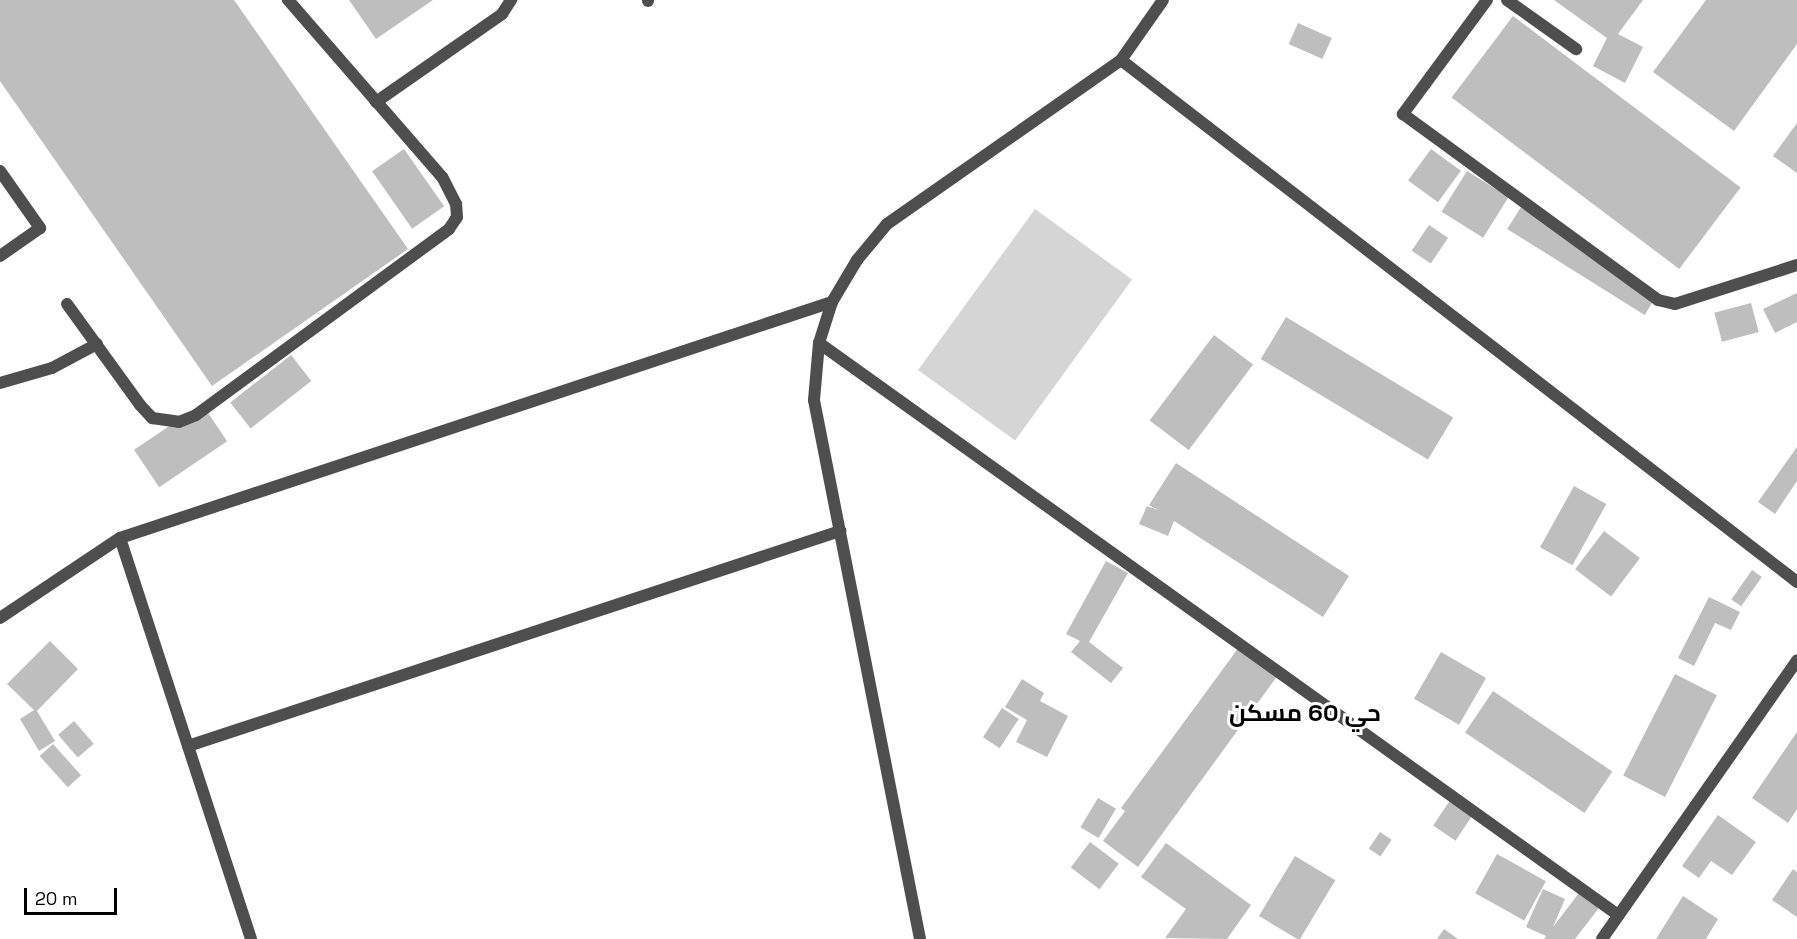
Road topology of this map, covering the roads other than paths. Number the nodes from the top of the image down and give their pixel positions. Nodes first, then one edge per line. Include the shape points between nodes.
1 (288, 0) edge
2 (512, 0) edge
3 (1163, 0) edge
4 (1487, 0) edge
5 (1507, 0) edge
6 (1576, 49) dead end
7 (1120, 60) junction
8 (376, 102) junction
9 (0, 171) edge
10 (0, 256) edge
11 (1797, 265) edge
12 (832, 302) junction
13 (67, 304) dead end
14 (819, 343) junction
15 (96, 344) junction
16 (0, 383) edge
17 (840, 531) junction
18 (120, 537) junction
19 (1797, 582) edge
20 (0, 618) edge
21 (1797, 661) edge
22 (188, 746) junction
23 (1618, 915) junction
24 (251, 939) edge
25 (920, 939) edge
26 (1602, 939) edge

1 - 8 street
2 - 8 street via 502,14
3 - 7 street
4 - 11 street via 1403,114 1658,300 1675,304
5 - 6 street
7 - 12 street via 887,224 857,260
7 - 19 street
8 - 15 street via 452,191 456,217 449,229 196,415 179,422 152,418
9 - 10 street via 40,228
12 - 14 street
12 - 18 street
13 - 15 street
14 - 17 street via 814,400
14 - 23 street
15 - 16 street via 52,368
17 - 22 street
17 - 25 street
18 - 20 street
18 - 22 street
21 - 23 street
22 - 24 street
23 - 26 street

